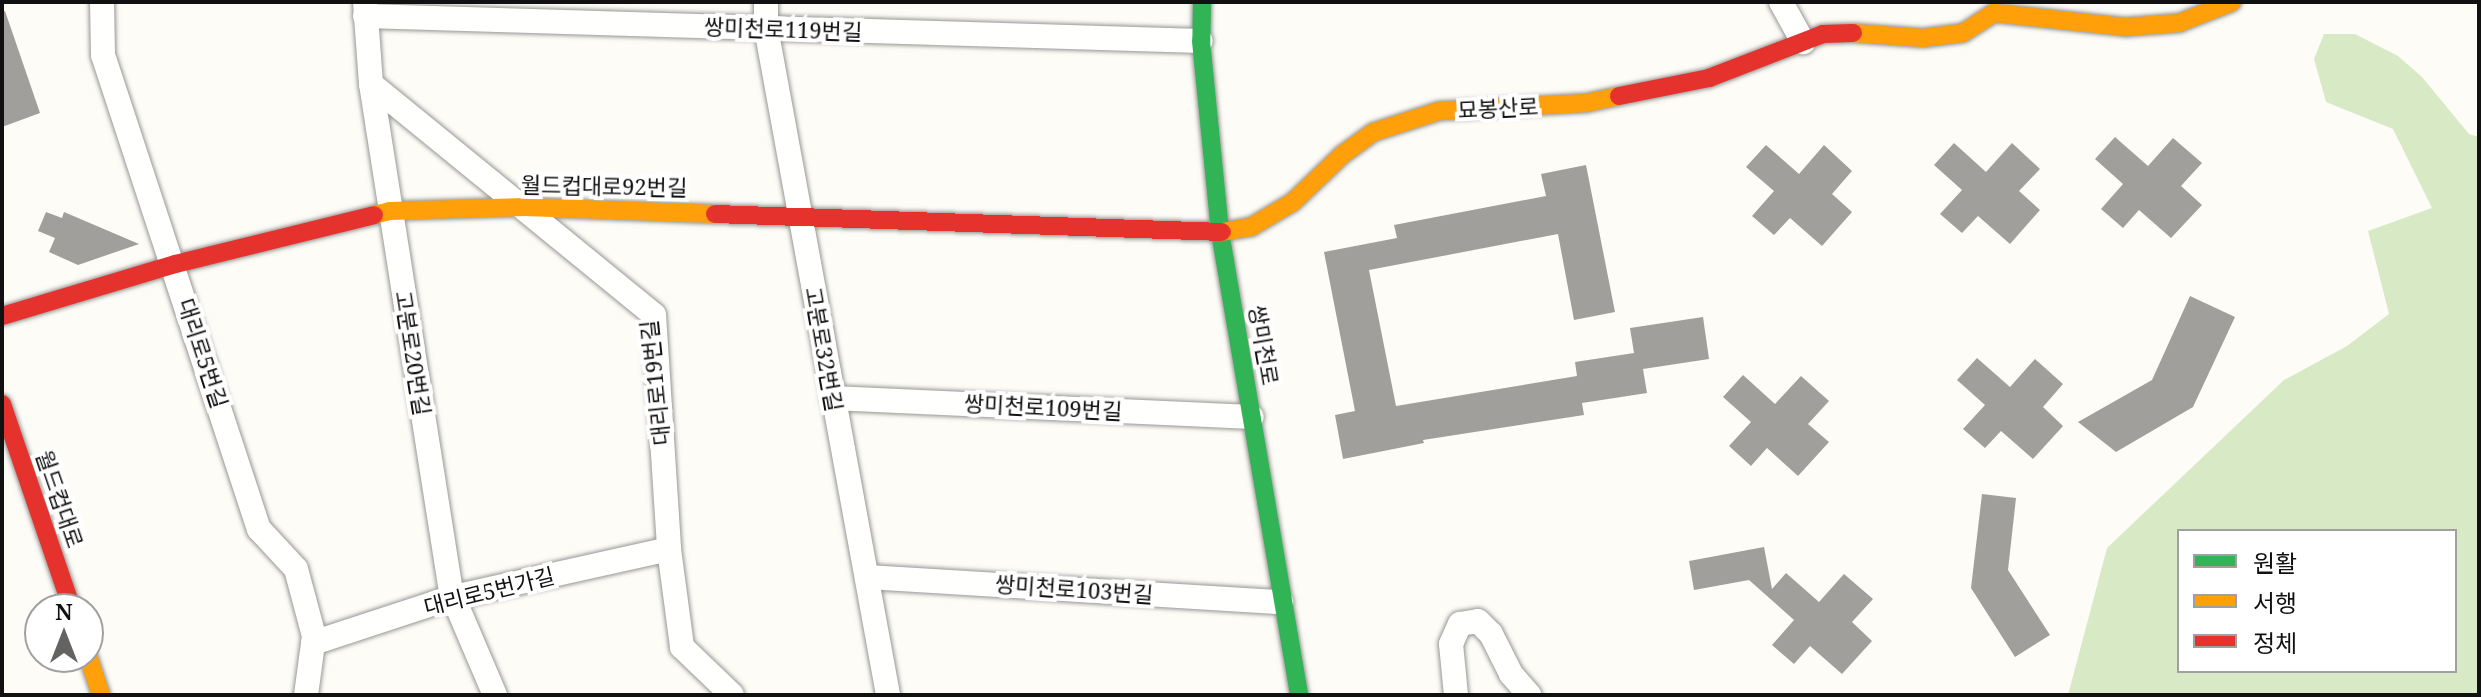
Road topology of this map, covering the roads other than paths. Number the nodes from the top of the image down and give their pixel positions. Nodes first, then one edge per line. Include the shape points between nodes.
1 (102, 2) edge
2 (766, 2) edge
3 (1202, 2) edge
4 (1781, 2) edge
5 (2232, 2) edge
6 (365, 9) edge
7 (766, 28) junction
8 (1201, 41) junction
9 (1803, 42) junction
10 (371, 84) junction
11 (525, 207) junction
12 (390, 211) junction
13 (799, 215) junction
14 (1220, 232) junction
15 (175, 264) junction
16 (2, 316) edge
17 (833, 398) junction
18 (2, 404) edge
19 (1252, 417) junction
20 (669, 549) junction
21 (867, 577) junction
22 (67, 593) edge
23 (453, 597) junction
24 (1281, 602) junction
25 (313, 643) junction
26 (94, 673) edge
27 (101, 695) edge
28 (306, 695) edge
29 (495, 695) edge
30 (732, 695) edge
31 (888, 695) edge
32 (1299, 695) edge
33 (1456, 695) edge
34 (1529, 695) edge

1 - 15 street, 대리로5번길 via 103,55
2 - 7 street, 고분로32번길
3 - 8 street, 쌍미천로
4 - 9 street
5 - 9 street, 묘봉산로 via 2179,23 2126,27 1994,13 1963,33 1923,38 1823,34
6 - 7 street, 쌍미천로119번길
6 - 10 street, 고분로20번길
7 - 8 street, 쌍미천로119번길
7 - 13 street, 고분로32번길
8 - 14 street, 쌍미천로
9 - 14 street, 묘봉산로 via 1709,78 1586,103 1439,111 1374,132 1293,202 1251,227
10 - 11 street, 대리로19번길
10 - 12 street, 고분로20번길
11 - 12 street, 월드컵대로92번길
11 - 13 street, 월드컵대로92번길
11 - 20 street, 대리로19번길 via 654,315
12 - 15 street, 월드컵대로92번길
12 - 23 street, 고분로20번길
13 - 14 street, 월드컵대로92번길
13 - 17 street, 고분로32번길
14 - 19 street, 쌍미천로
15 - 16 street, 월드컵대로92번길
15 - 25 street, 대리로5번길 via 259,529 296,569
17 - 19 street, 쌍미천로109번길
17 - 21 street, 고분로32번길
18 - 22 street, 월드컵대로
19 - 24 street, 쌍미천로
20 - 23 street, 대리로5번가길
20 - 30 street, 대리로19번길 via 682,647
21 - 24 street, 쌍미천로103번길
21 - 31 street, 고분로32번길
23 - 25 street, 대리로5번가길
23 - 29 street, 고분로20번길
24 - 32 street, 쌍미천로
25 - 28 street, 대리로5번길
26 - 27 street
33 - 34 street via 1451,644 1460,624 1478,621

